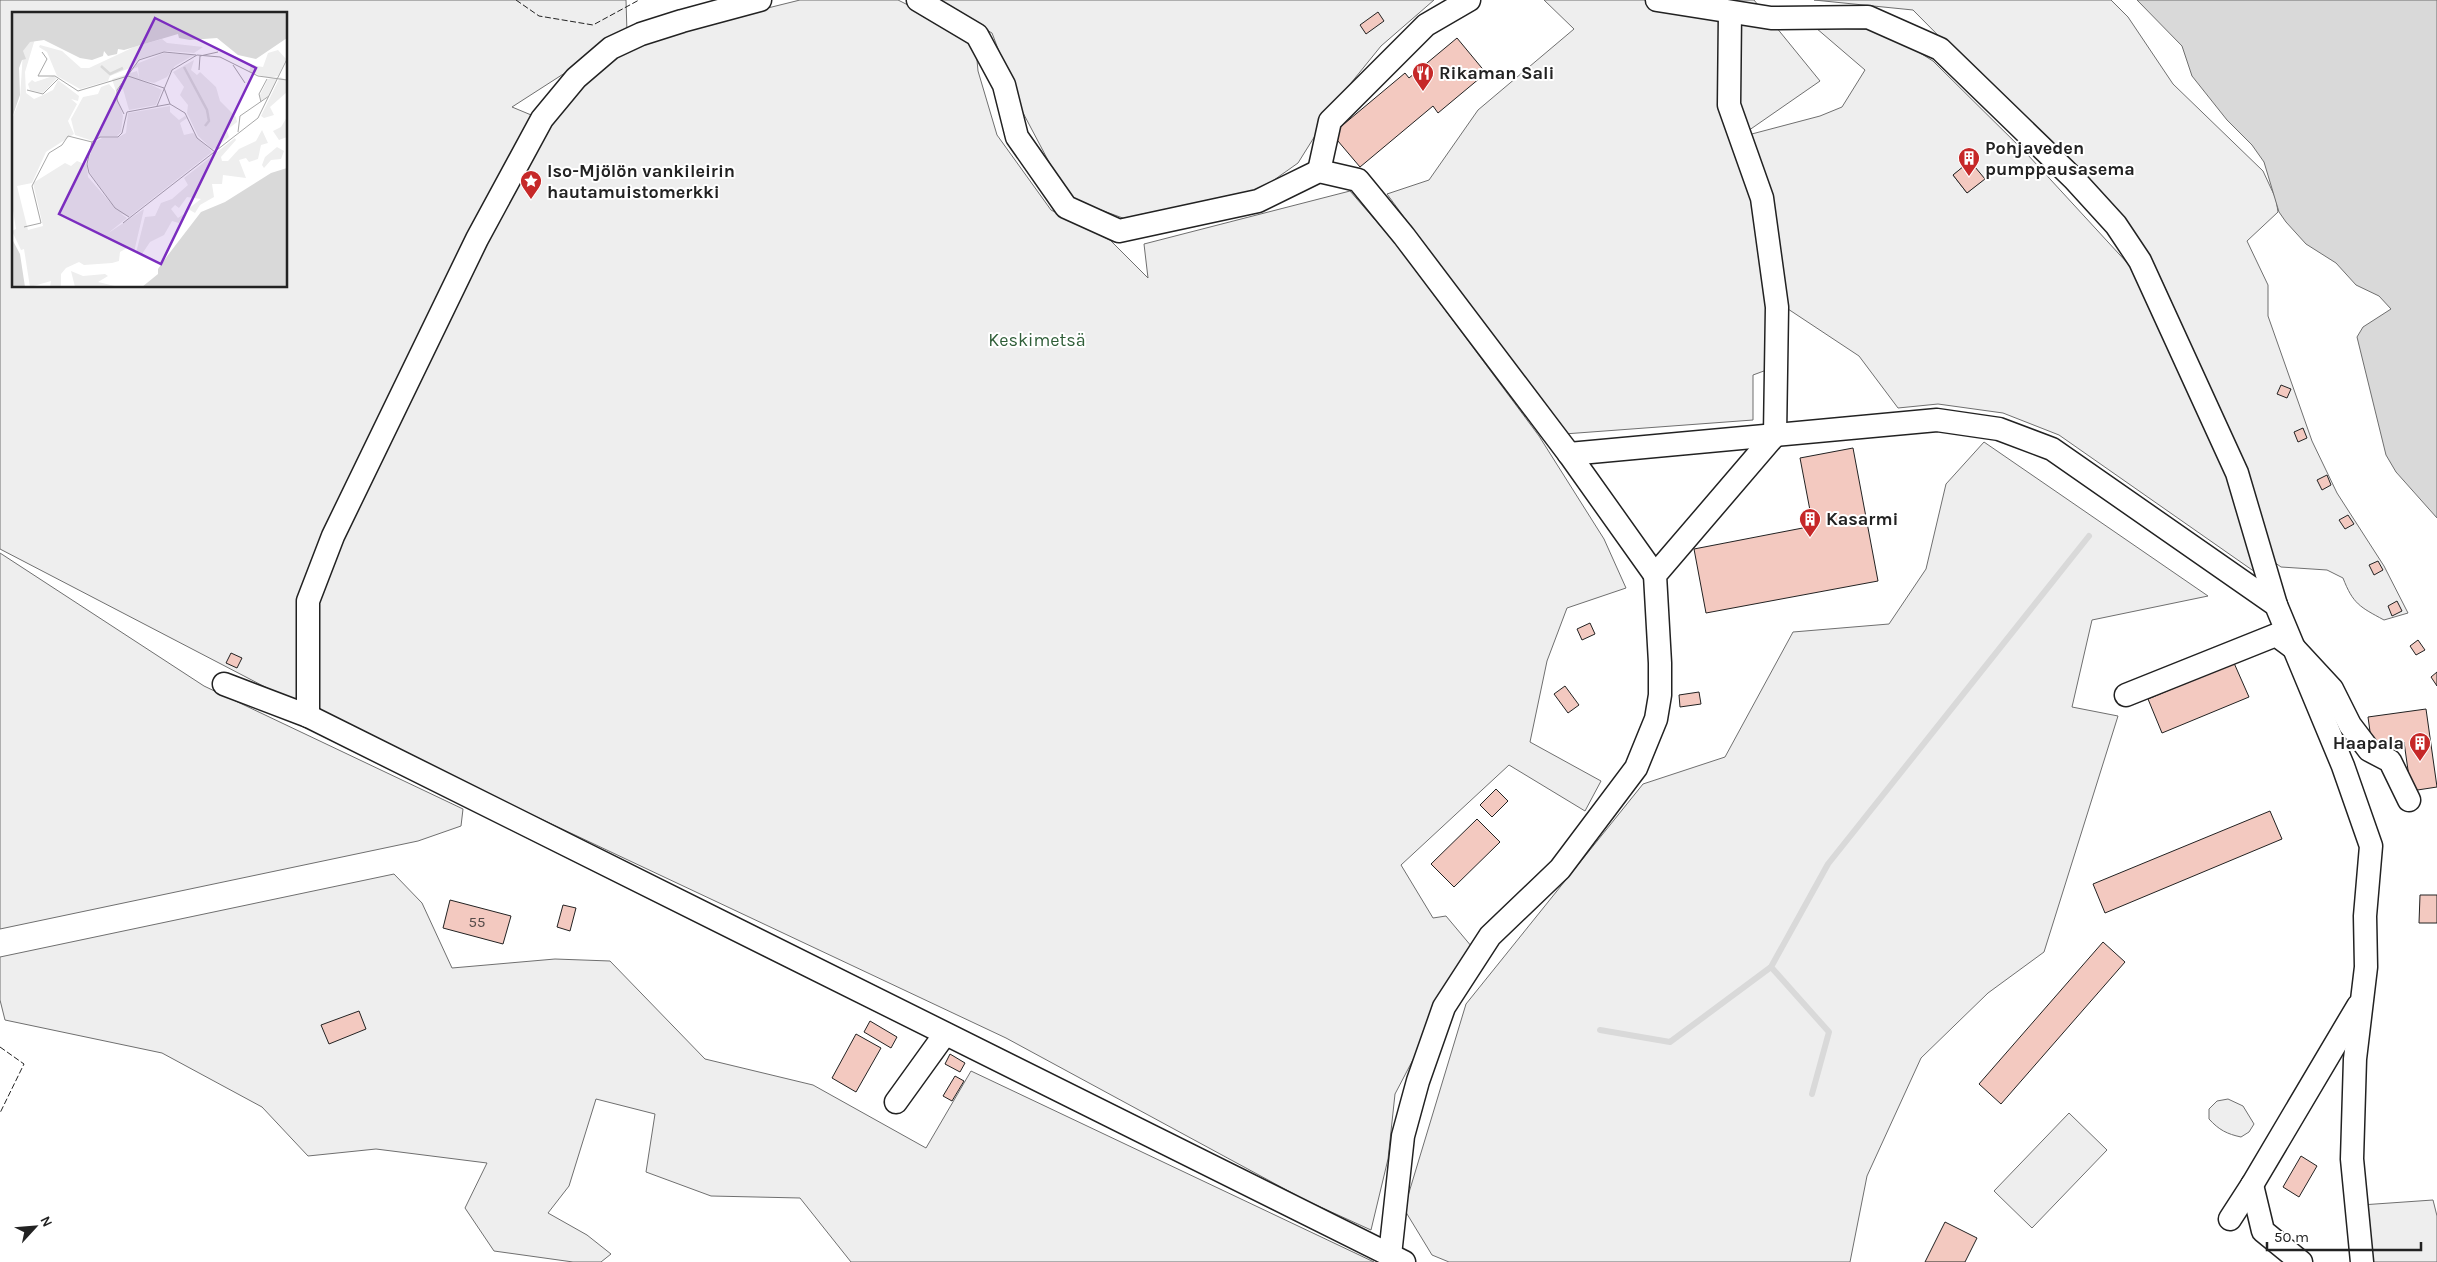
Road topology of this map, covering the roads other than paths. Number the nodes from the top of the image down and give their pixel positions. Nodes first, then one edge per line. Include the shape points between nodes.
1 (760, 0) edge
2 (918, 0) edge
3 (1469, 0) edge
4 (1657, 0) edge
5 (1722, 7) edge
6 (1319, 171) junction
7 (1775, 435) junction
8 (1569, 454) junction
9 (1655, 575) junction
10 (2276, 605) junction
11 (2295, 649) junction
12 (224, 684) dead end
13 (2126, 695) dead end
14 (308, 716) junction
15 (2409, 800) dead end
16 (2362, 998) junction
17 (946, 1034) junction
18 (896, 1102) dead end
19 (2252, 1185) junction
20 (2230, 1219) dead end
21 (1397, 1258) edge
22 (2301, 1262) edge
23 (2362, 1262) edge

1 - 14 lane via 641,34 611,48 576,78 542,119 477,238 333,536 308,601
2 - 6 lane via 977,35 1004,85 1017,137 1066,207 1119,231 1258,201
3 - 6 lane via 1426,25 1330,121
4 - 5 lane
5 - 7 lane via 1729,105 1762,198 1777,308
5 - 10 lane via 1771,18 1868,17 1940,49 2086,193 2116,226 2148,278 2237,473
6 - 8 lane via 1358,180
7 - 8 lane
7 - 9 lane
7 - 10 lane via 1937,420 2000,428 2052,449
8 - 9 lane
9 - 21 lane via 1660,671 1656,719 1636,768 1560,869 1490,936 1444,1008 1403,1136
10 - 11 lane
11 - 13 lane via 2276,635
11 - 15 lane via 2332,689 2350,725 2369,750 2390,760
11 - 16 lane via 2343,766 2371,846
12 - 14 lane
14 - 17 lane
16 - 19 lane
16 - 23 lane via 2355,1059 2352,1159
17 - 18 lane
17 - 21 lane
19 - 20 lane
19 - 22 lane via 2263,1231

